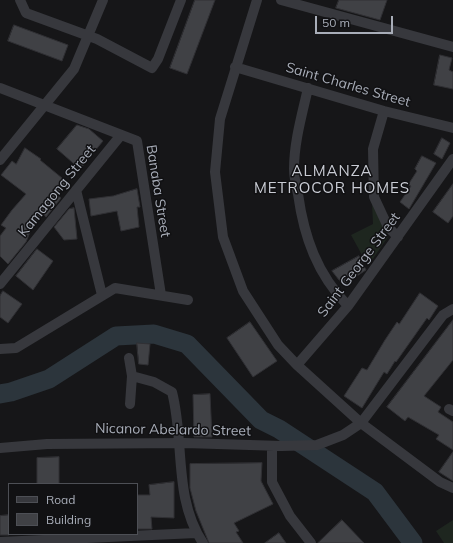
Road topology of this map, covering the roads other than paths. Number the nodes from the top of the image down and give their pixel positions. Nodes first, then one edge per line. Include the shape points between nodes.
1 (20, 0) edge
2 (103, 0) edge
3 (181, 0) edge
4 (257, 0) edge
5 (281, 0) edge
6 (88, 35) junction
7 (453, 47) edge
8 (235, 67) junction
9 (0, 88) edge
10 (308, 88) junction
11 (45, 104) junction
12 (384, 111) junction
13 (453, 128) edge
14 (121, 135) junction
15 (453, 159) edge
16 (0, 160) edge
17 (76, 190) junction
18 (398, 237) junction
19 (0, 284) edge
20 (102, 295) junction
21 (161, 295) junction
22 (188, 300) dead end
23 (348, 306) junction
24 (453, 309) edge
25 (0, 349) edge
26 (129, 358) dead end
27 (297, 365) junction
28 (132, 376) junction
29 (130, 404) dead end
30 (361, 423) junction
31 (180, 443) junction
32 (272, 446) junction
33 (0, 448) edge
34 (453, 488) edge
35 (196, 533) junction
36 (0, 542) edge
37 (202, 543) edge
38 (311, 543) edge

1 - 6 street via 26,13
2 - 6 street
3 - 6 street via 152,68
4 - 8 street
5 - 7 street
6 - 11 street via 74,69
8 - 10 street, Saint Charles Street
8 - 27 street via 220,119 215,172 223,237 243,291 278,345
9 - 11 street, Banaba Street
10 - 12 street, Saint Charles Street
10 - 23 street via 298,134 294,170 301,218 315,262 334,291
11 - 14 street, Banaba Street
11 - 16 street
12 - 13 street, Saint Charles Street
12 - 18 street via 373,149 374,197 388,227
14 - 17 street, Kamagong Street
14 - 21 street, Banaba Street via 137,141
15 - 18 street, Saint George Street
17 - 19 street, Kamagong Street
17 - 20 street
18 - 23 street, Saint George Street
20 - 21 street via 115,288
20 - 25 street via 16,348
21 - 22 street
23 - 27 street, Saint George Street
24 - 30 street, Nicanor Abelardo Street via 444,315
26 - 28 street
27 - 30 street
28 - 29 street
28 - 31 street via 154,382 172,392
30 - 32 street, Nicanor Abelardo Street via 344,435 317,445
30 - 34 street via 440,482
31 - 32 street, Nicanor Abelardo Street
31 - 33 street, Nicanor Abelardo Street via 47,444
31 - 35 street via 183,491
32 - 38 street via 272,482 290,516
35 - 36 street
35 - 37 street

